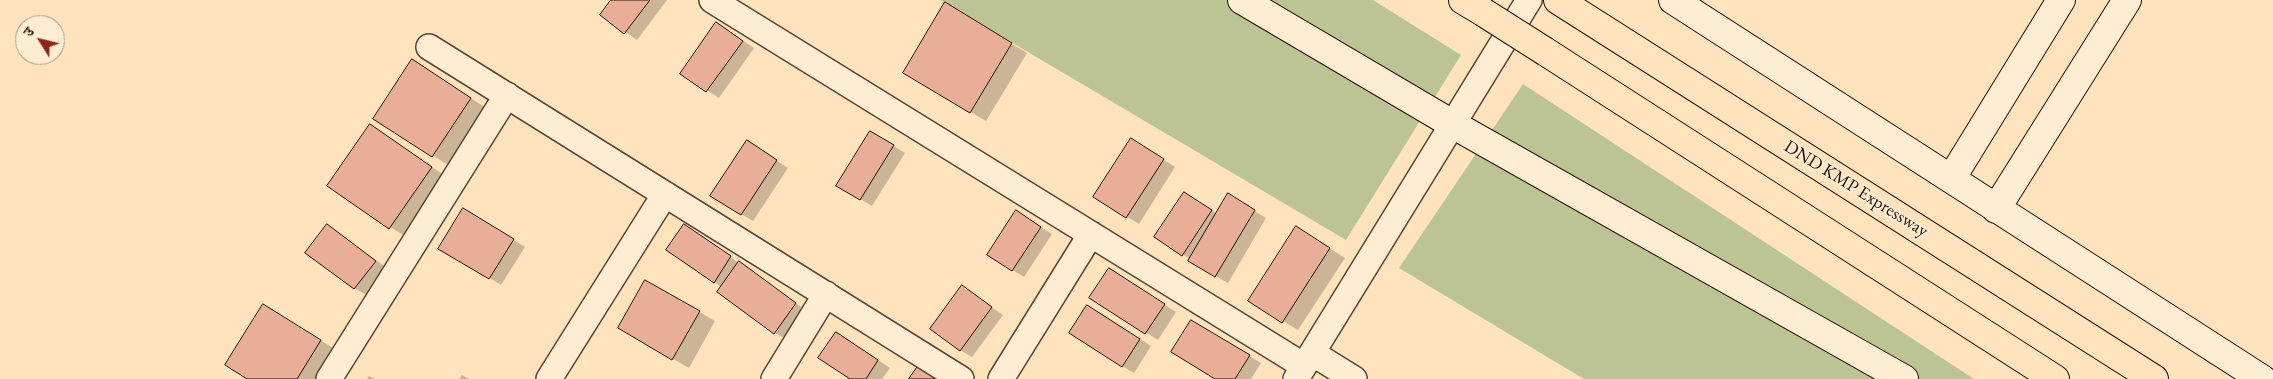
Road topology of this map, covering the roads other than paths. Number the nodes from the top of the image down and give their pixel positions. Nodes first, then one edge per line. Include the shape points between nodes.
1 (712, 0) edge
2 (1242, 0) edge
3 (1529, 0) edge
4 (1673, 0) edge
5 (2061, 0) edge
6 (2127, 0) edge
7 (1564, 4) edge
8 (1473, 6) edge
9 (430, 46) dead end
10 (507, 95) junction
11 (1454, 125) junction
12 (1951, 179) junction
13 (665, 194) junction
14 (1996, 209) junction
15 (1091, 234) junction
16 (826, 294) junction
17 (1304, 366) edge
18 (329, 379) edge
19 (549, 379) edge
20 (774, 379) edge
21 (961, 379) edge
22 (1001, 379) edge
23 (1354, 379) edge
24 (1904, 379) edge
25 (2055, 379) edge
26 (2154, 379) edge
27 (2262, 379) edge

1 - 15 street
2 - 11 street
3 - 11 street
4 - 12 street
5 - 12 street
6 - 14 street
7 - 26 highway, DND KMP Expressway
8 - 25 highway, bridge
9 - 10 street
10 - 13 street
10 - 18 street
11 - 17 street
11 - 24 street
12 - 14 street
13 - 16 street
13 - 19 street
14 - 27 street
15 - 17 street
15 - 22 street
16 - 20 street
16 - 21 street
17 - 23 street

